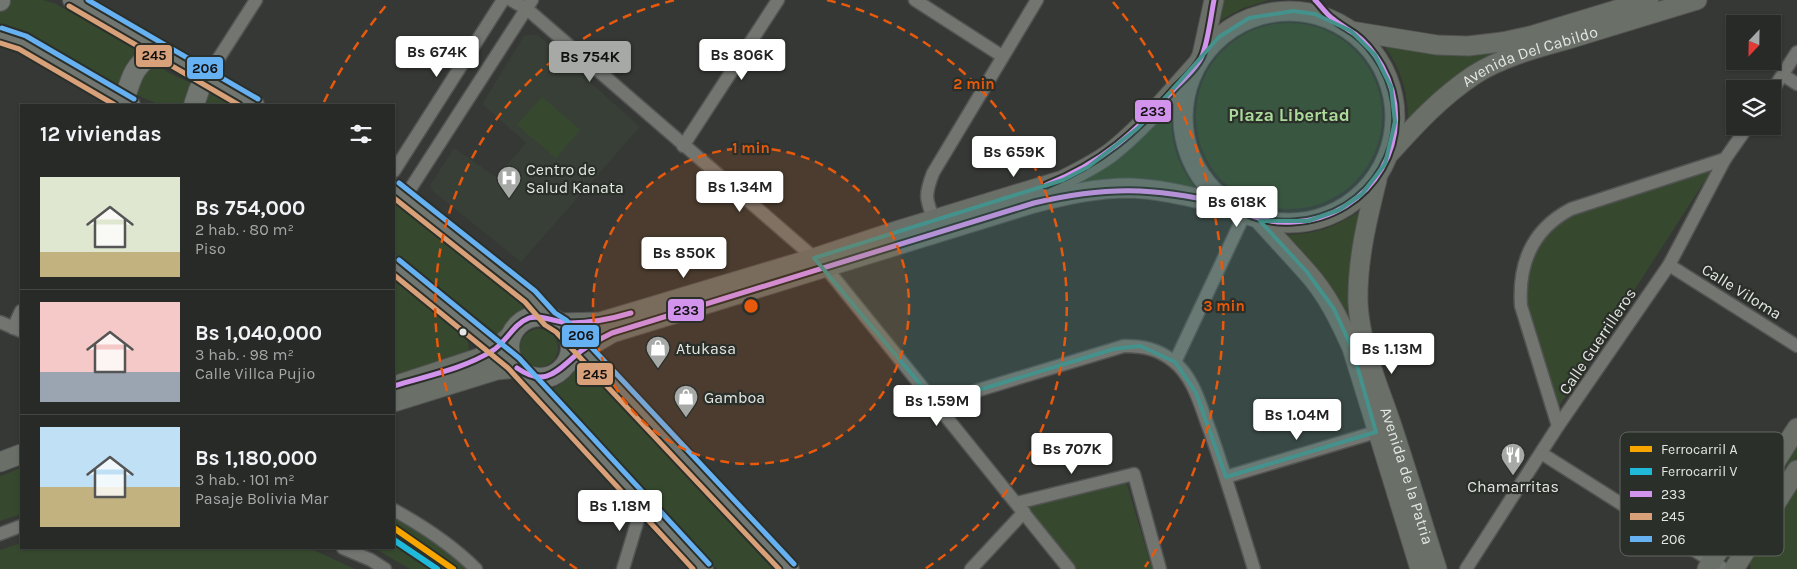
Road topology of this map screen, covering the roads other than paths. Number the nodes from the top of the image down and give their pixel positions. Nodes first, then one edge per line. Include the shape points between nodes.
1 (73, 0) edge
2 (256, 0) edge
3 (503, 0) edge
4 (511, 0) edge
5 (778, 0) edge
6 (915, 0) edge
7 (1037, 0) edge
8 (1214, 0) edge
9 (1315, 0) edge
10 (1650, 0) edge
11 (1697, 0) edge
12 (530, 4) edge
13 (1343, 26) junction
14 (0, 35) edge
15 (158, 49) junction
16 (1797, 52) edge
17 (1002, 56) junction
18 (1199, 60) junction
19 (1783, 75) junction
20 (206, 78) junction
21 (1780, 80) edge
22 (1797, 84) edge
23 (125, 104) edge
24 (194, 104) edge
25 (252, 104) edge
26 (1742, 135) edge
27 (683, 146) junction
28 (1388, 156) junction
29 (1725, 159) junction
30 (395, 169) edge
31 (1378, 176) junction
32 (400, 193) edge
33 (1245, 212) junction
34 (934, 220) junction
35 (820, 263) junction
36 (1669, 264) junction
37 (395, 267) edge
38 (20, 316) edge
39 (0, 322) edge
40 (557, 324) junction
41 (17, 329) edge
42 (512, 334) junction
43 (1797, 346) edge
44 (496, 349) junction
45 (583, 350) junction
46 (1174, 362) junction
47 (517, 368) junction
48 (560, 370) junction
49 (395, 386) edge
50 (395, 402) edge
51 (936, 403) junction
52 (1558, 426) junction
53 (1797, 428) edge
54 (1376, 432) junction
55 (1784, 450) edge
56 (20, 454) edge
57 (1541, 454) junction
58 (0, 462) edge
59 (1797, 470) edge
60 (1226, 476) junction
61 (1784, 490) edge
62 (643, 503) junction
63 (1620, 505) edge
64 (1020, 507) junction
65 (395, 511) edge
66 (20, 526) edge
67 (0, 534) edge
68 (345, 549) edge
69 (1699, 556) edge
70 (1742, 556) edge
71 (1715, 566) edge
72 (385, 569) edge
73 (476, 569) edge
74 (623, 569) edge
75 (703, 569) edge
76 (789, 569) edge
77 (970, 569) edge
78 (1069, 569) edge
79 (1160, 569) edge
80 (1254, 569) edge
81 (1420, 569) edge
82 (1437, 569) edge
83 (1466, 569) edge
84 (1734, 569) edge

1 - 15 main road
2 - 20 street
3 - 30 street
4 - 12 street
5 - 27 street
6 - 17 street
7 - 17 street
8 - 18 street
9 - 13 street
10 - 13 street, Avenida Del Cabildo via 1530,36 1468,46 1407,41
11 - 28 street, Avenida Del Cabildo via 1536,49 1476,74 1428,112
12 - 27 street
12 - 32 street
13 - 18 street via 1315,14 1271,12 1249,18 1229,29
13 - 28 street via 1375,55 1391,87 1395,122
14 - 23 main road via 22,42
15 - 20 main road
15 - 23 main road via 134,70
16 - 19 street
17 - 34 street via 933,173 926,191
18 - 33 street, Avenida de la Patria via 1187,86 1183,108 1184,131 1190,153 1209,186
18 - 34 street via 1138,128 1088,167 1063,180
19 - 21 street
19 - 22 street
20 - 24 main road
20 - 25 main road
26 - 29 street, Calle Guerrilleros
27 - 35 street
28 - 31 street
29 - 36 street, Calle Guerrilleros
29 - 52 street via 1571,209 1544,228 1531,248 1522,271 1521,306
31 - 33 street via 1354,201 1324,217 1291,223
31 - 82 street, Avenida de la Patria via 1359,271 1362,335
32 - 40 main road via 530,297
33 - 35 street via 1160,191 1130,188 1075,193
33 - 46 street
33 - 54 street, Avenida de la Patria via 1307,272 1334,309 1352,348
34 - 35 street
35 - 40 street via 600,322
35 - 45 street via 612,333
35 - 51 street
36 - 43 street, Calle Viloma
36 - 52 street, Calle Guerrilleros
37 - 44 main road
38 - 41 street
39 - 41 street
40 - 42 main road via 537,317 518,325
40 - 45 main road
40 - 48 main road via 569,339 570,349 568,360
42 - 44 street
42 - 47 main road via 509,353
44 - 47 main road
44 - 49 street via 479,358
45 - 48 street
45 - 76 main road
46 - 51 street via 1156,350 1124,346
46 - 60 street via 1196,393
47 - 48 main road via 529,376 540,378
47 - 50 street via 497,370
47 - 62 main road
51 - 64 street
52 - 57 street, Calle Guerrilleros
53 - 55 street
54 - 60 street
54 - 81 street, Avenida de la Patria
56 - 58 street
57 - 63 street
57 - 83 street, Calle Guerrilleros
59 - 61 street
60 - 80 street
62 - 74 street
62 - 75 main road
64 - 77 street
64 - 78 street
64 - 79 street via 1134,474
65 - 73 street via 445,543
66 - 67 street
68 - 72 street
69 - 71 street
70 - 84 street

